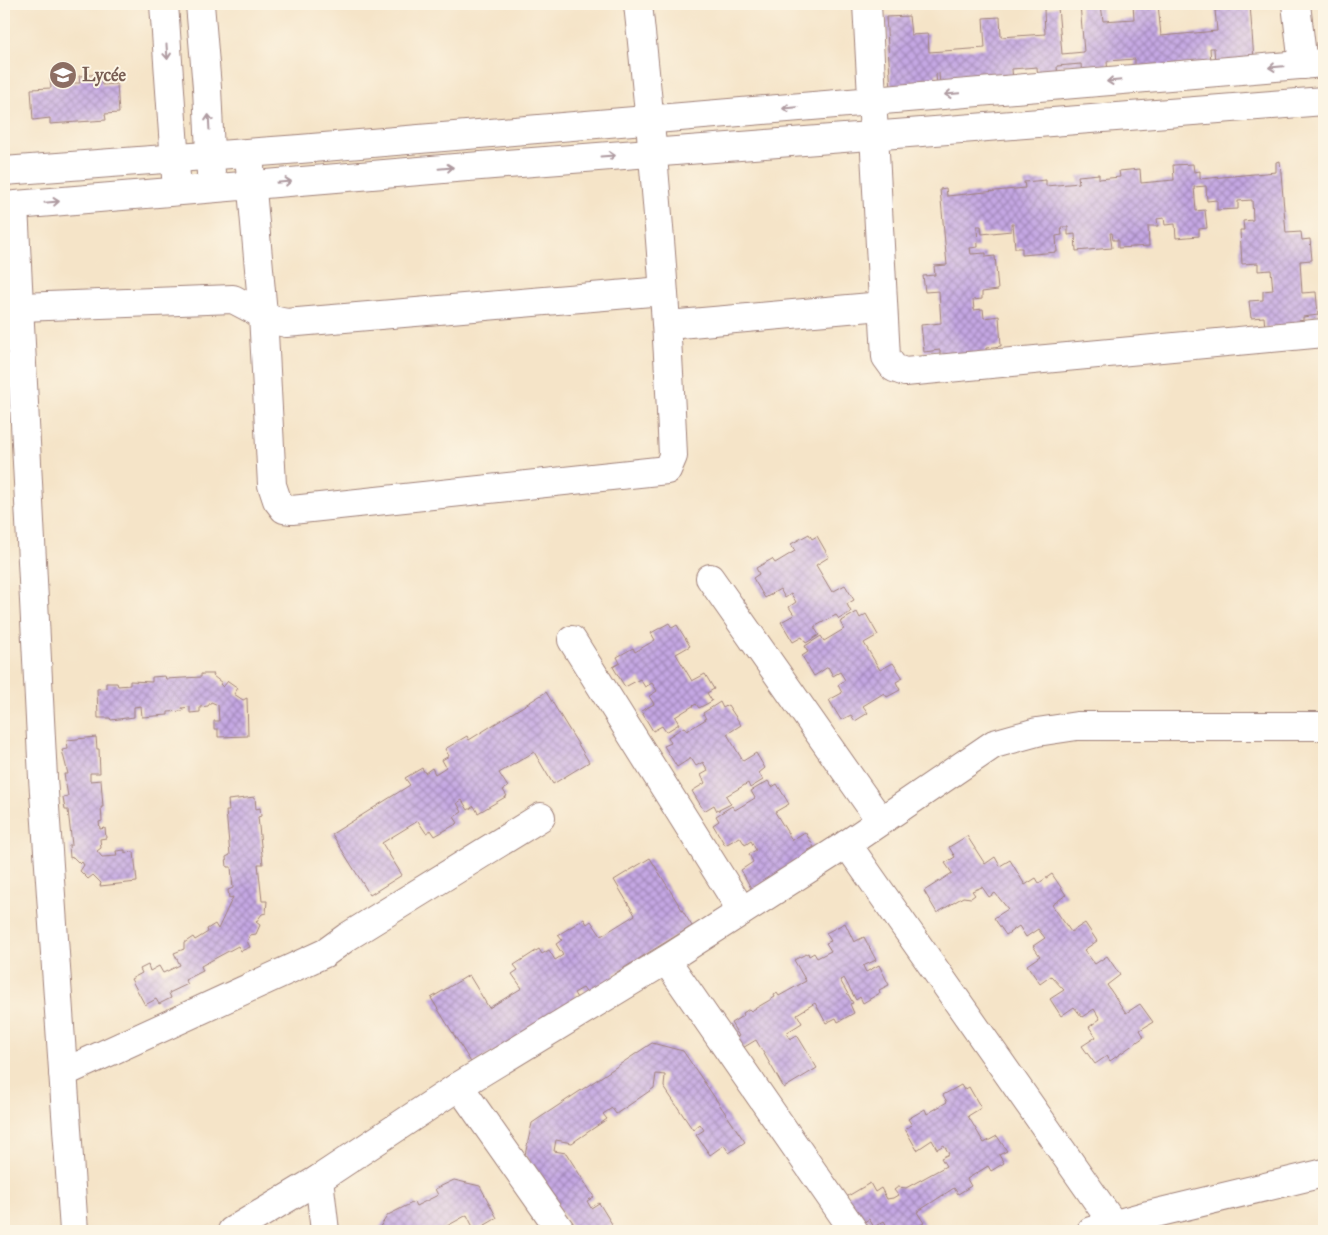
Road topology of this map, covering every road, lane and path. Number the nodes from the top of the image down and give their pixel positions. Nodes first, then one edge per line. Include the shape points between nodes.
1 (164, 4) edge
2 (200, 4) edge
3 (638, 4) edge
4 (867, 4) edge
5 (1296, 4) edge
6 (1313, 64) edge
7 (1324, 100) edge
8 (872, 101) junction
9 (650, 120) junction
10 (875, 135) junction
11 (654, 152) junction
12 (249, 153) junction
13 (210, 156) junction
14 (174, 159) junction
15 (4, 171) edge
16 (250, 185) junction
17 (212, 188) junction
18 (178, 192) junction
19 (9, 206) edge
20 (663, 291) junction
21 (882, 306) junction
22 (20, 307) junction
23 (263, 314) junction
24 (668, 324) junction
25 (1324, 333) edge
26 (710, 578) dead end
27 (572, 640) dead end
28 (1324, 726) edge
29 (541, 817) dead end
30 (880, 820) junction
31 (847, 844) junction
32 (742, 911) junction
33 (666, 960) junction
34 (63, 1072) junction
35 (459, 1086) junction
36 (1324, 1173) edge
37 (319, 1179) junction
38 (1102, 1228) edge
39 (74, 1231) edge
40 (232, 1231) edge
41 (325, 1231) edge
42 (561, 1231) edge
43 (854, 1231) edge

1 -> 14 street
13 -> 2 street
3 - 9 street
4 - 8 street
5 - 6 street
6 -> 8 street
7 - 10 street
8 -> 9 street
8 - 10 street
9 - 11 street
9 - 12 street
10 - 11 street
10 - 21 street
16 -> 11 street
11 - 20 street
12 - 13 street
12 - 16 street
13 - 14 street
13 - 17 street
14 - 15 street
14 - 18 street
16 - 17 street
16 - 23 street
17 - 18 street
19 -> 18 street
19 - 22 street
20 - 23 street via 286,323
20 - 24 street
21 - 24 street
21 - 25 street via 886,357 894,368 905,372
22 - 23 street via 233,298
22 - 34 street via 43,778
23 - 24 street via 272,484 280,505 292,510 667,470 674,456
26 - 30 street
27 - 32 street
28 - 30 street via 1077,726 1037,732 994,744
29 - 34 street via 325,953
30 - 31 street
31 - 32 street
31 - 38 street
32 - 33 street
33 - 35 street
33 - 43 street
34 - 39 street
35 - 37 street
35 - 42 street
36 - 38 street
37 - 40 street
37 - 41 street

